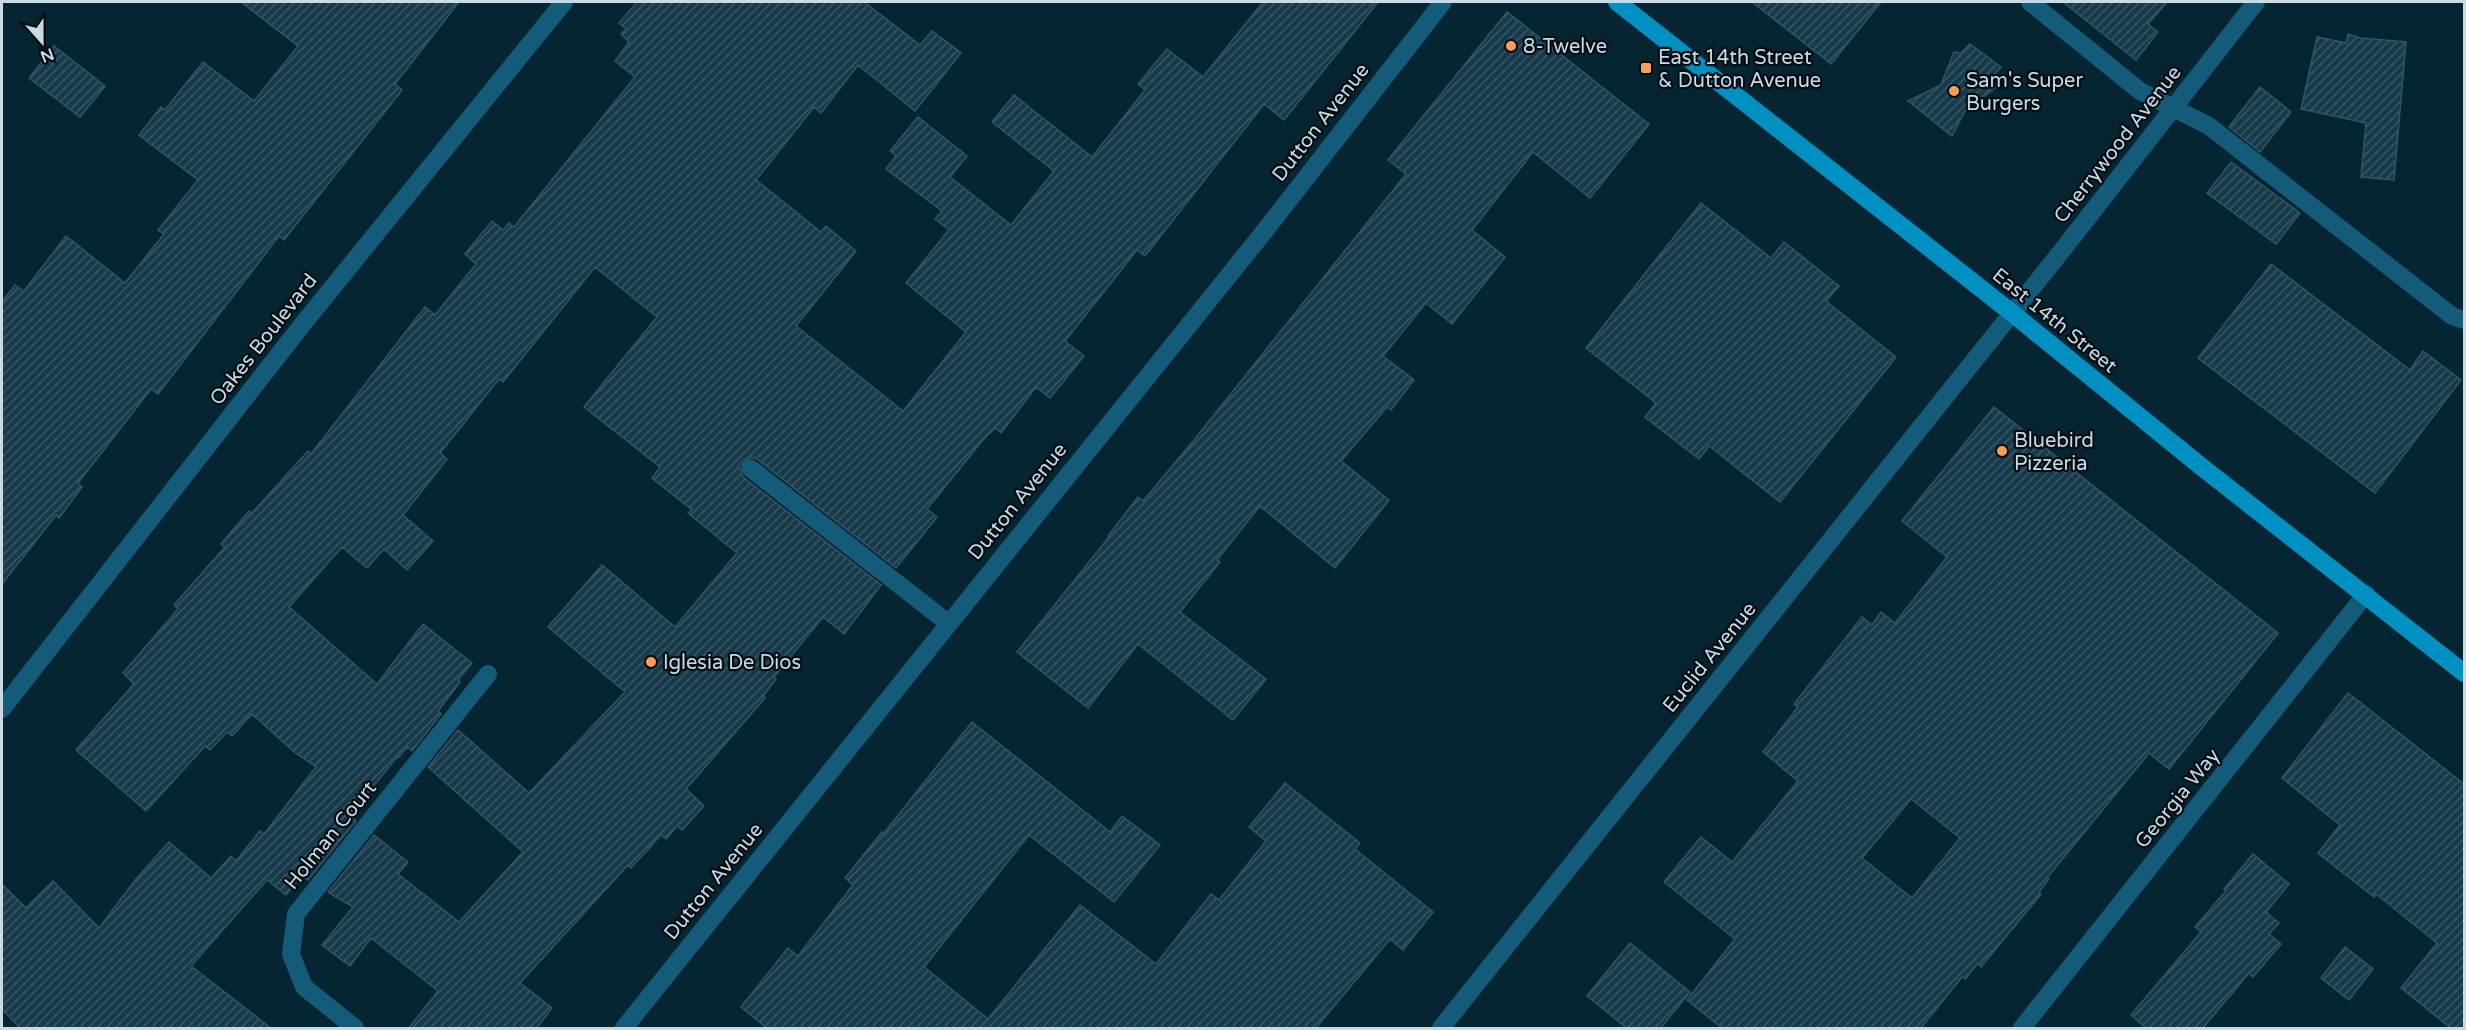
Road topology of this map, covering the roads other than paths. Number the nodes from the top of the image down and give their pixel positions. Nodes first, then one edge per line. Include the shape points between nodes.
1 (564, 2) edge
2 (1443, 2) edge
3 (1617, 2) edge
4 (2030, 2) edge
5 (2256, 2) edge
6 (2173, 109) junction
7 (2012, 313) junction
8 (2464, 320) edge
9 (750, 468) dead end
10 (2366, 594) junction
11 (948, 623) junction
12 (2464, 673) edge
13 (488, 674) dead end
14 (2, 709) edge
15 (354, 1029) edge
16 (624, 1029) edge
17 (1441, 1029) edge
18 (2022, 1029) edge

1 - 14 street, Oakes Boulevard via 302,325
2 - 11 street, Dutton Avenue via 1263,233
3 - 7 main road, East 14th Street
4 - 6 street via 2140,91
5 - 6 street, Cherrywood Avenue
6 - 7 street, Cherrywood Avenue
6 - 8 street via 2209,126 2452,316
7 - 10 main road, East 14th Street
7 - 17 street, Euclid Avenue
9 - 11 street
10 - 12 main road, East 14th Street
10 - 18 street, Georgia Way
11 - 16 street, Dutton Avenue
13 - 15 street, Holman Court via 296,914 291,954 304,987

